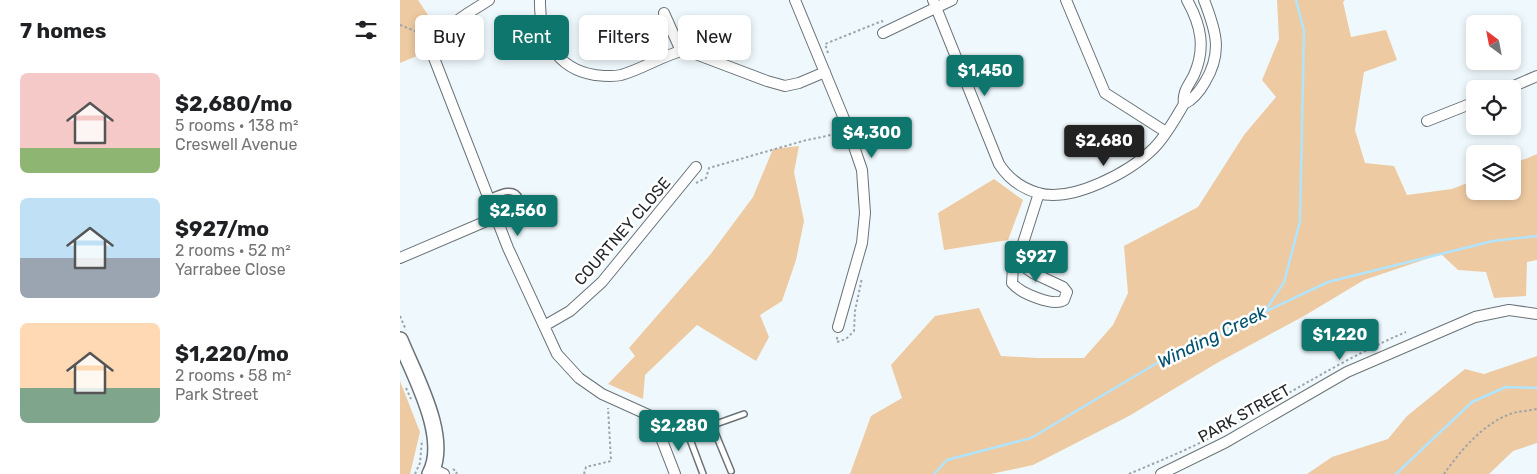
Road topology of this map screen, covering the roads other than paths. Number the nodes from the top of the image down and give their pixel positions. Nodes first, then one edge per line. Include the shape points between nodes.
1 (489, 0) edge
2 (540, 0) edge
3 (795, 0) edge
4 (952, 0) edge
5 (1066, 0) edge
6 (1188, 0) edge
7 (1204, 0) edge
8 (935, 3) edge
9 (664, 13) dead end
10 (883, 33) dead end
11 (678, 44) edge
12 (678, 52) edge
13 (713, 60) edge
14 (825, 72) junction
15 (1537, 76) edge
16 (1521, 83) edge
17 (1184, 104) junction
18 (1466, 106) edge
19 (1427, 121) dead end
20 (1166, 132) junction
21 (696, 167) dead end
22 (1039, 193) junction
23 (489, 198) junction
24 (497, 219) junction
25 (400, 258) edge
26 (1017, 262) junction
27 (1537, 314) edge
28 (544, 326) junction
29 (838, 327) dead end
30 (400, 340) edge
31 (744, 414) dead end
32 (652, 417) junction
33 (712, 425) junction
34 (688, 434) junction
35 (731, 471) dead end
36 (436, 472) edge
37 (675, 474) edge
38 (703, 474) edge
39 (1161, 474) edge

1 - 23 street via 448,27 434,49 434,58
2 - 12 street via 542,26 550,47 565,63 585,74 621,75
3 - 14 street
4 - 8 street
5 - 20 street via 1105,93
6 - 17 street via 1202,40 1198,64 1182,96
7 - 17 street via 1214,25 1216,56 1200,91
8 - 10 street
8 - 22 street via 999,164 1007,176
9 - 11 street
13 - 14 street via 785,86
14 - 29 street via 862,170 865,214 862,243
15 - 16 street
17 - 20 street
18 - 19 street
20 - 22 street via 1138,162 1116,175 1086,189 1059,194
21 - 28 street, COURTNEY CLOSE via 602,282 570,311
22 - 26 street
23 - 24 street
23 - 24 lane via 510,191 521,200 518,210
24 - 25 street
24 - 28 street
26 - 26 street via 1063,287 1067,292 1064,300 1053,303 1015,287 1011,272
27 - 39 street, PARK STREET via 1510,310 1475,318 1384,356 1347,372 1226,442
28 - 32 street via 558,354 579,378 602,394
30 - 36 street via 433,424
31 - 33 lane
32 - 34 lane via 662,417 682,436
32 - 37 street
33 - 34 lane
33 - 35 lane
34 - 38 lane

